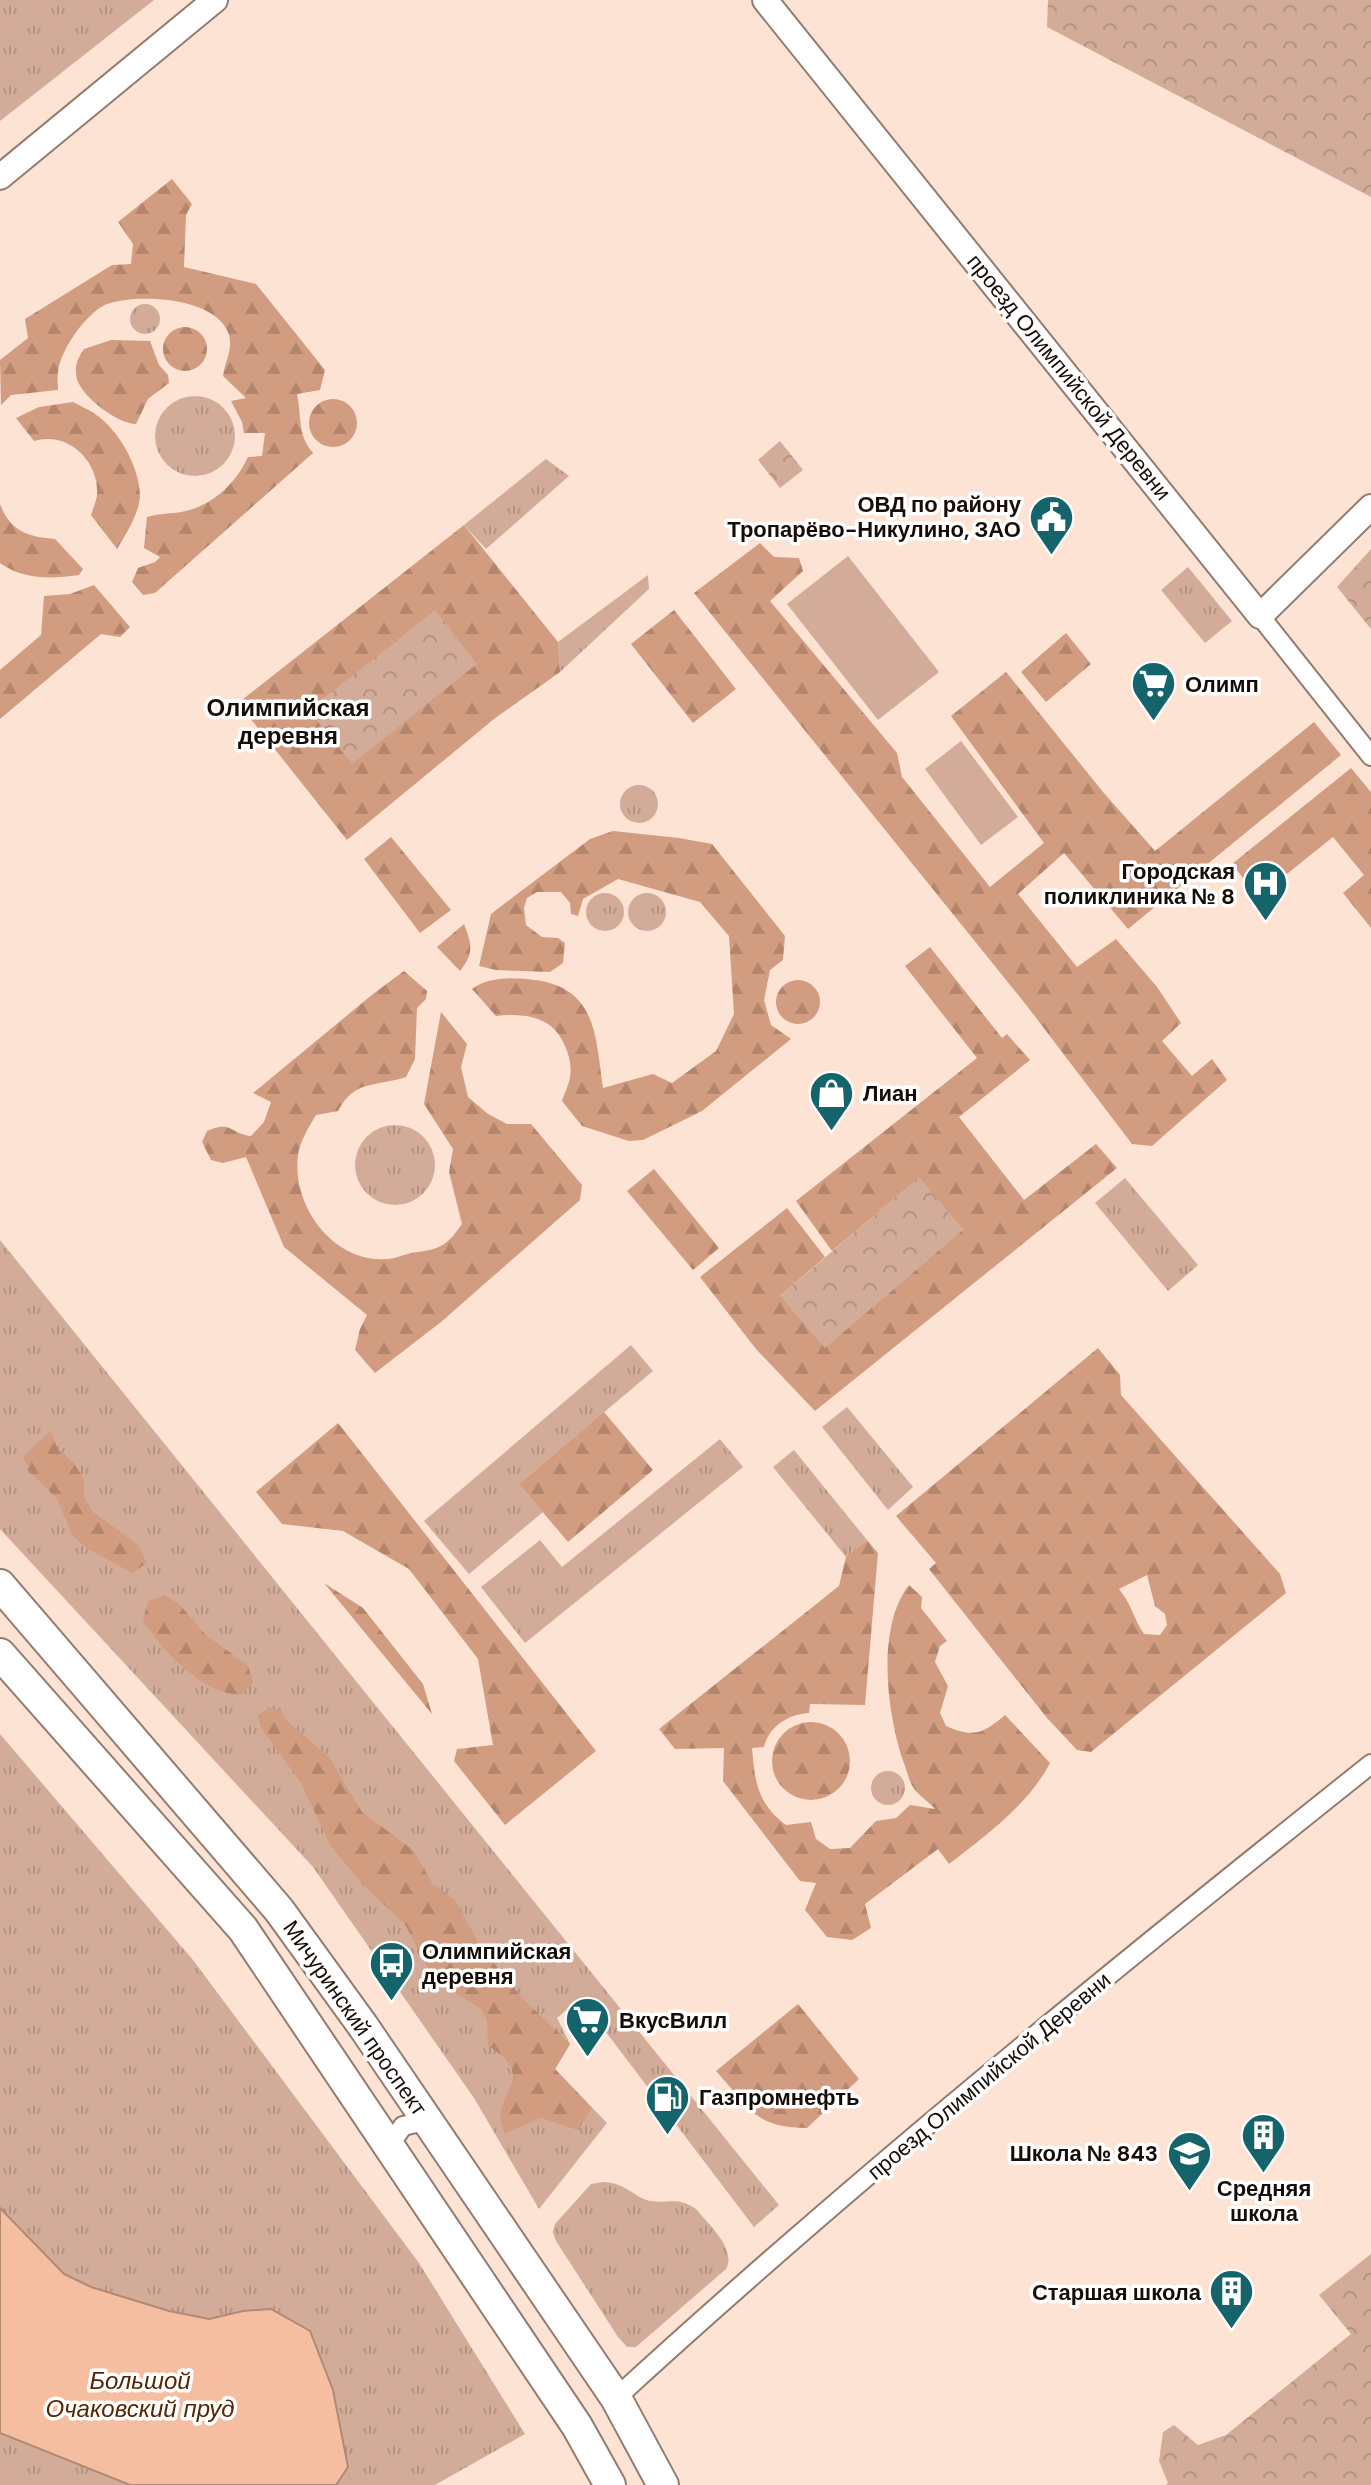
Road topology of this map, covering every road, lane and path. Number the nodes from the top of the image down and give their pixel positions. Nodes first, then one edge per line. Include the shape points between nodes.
1 (215, 0) edge
2 (765, 0) edge
3 (0, 177) edge
4 (1371, 507) edge
5 (1260, 616) junction
6 (1371, 756) edge
7 (0, 1585) edge
8 (0, 1654) edge
9 (1371, 1764) edge
10 (434, 2131) junction
11 (397, 2157) junction
12 (616, 2398) junction
13 (610, 2485) edge
14 (663, 2485) edge

1 - 3 street
2 - 5 street, проезд Олимпийской Деревни
4 - 5 street
5 - 6 street, проезд Олимпийской Деревни
7 - 10 main road, Мичуринский проспект via 279,1910
8 - 11 main road, Мичуринский проспект via 243,1929
9 - 12 street, проезд Олимпийской Деревни via 760,2266
10 - 11 street via 420,2122 403,2126 393,2140
10 - 12 main road, Мичуринский проспект
11 - 13 main road, Мичуринский проспект via 577,2426
12 - 14 main road, Мичуринский проспект

